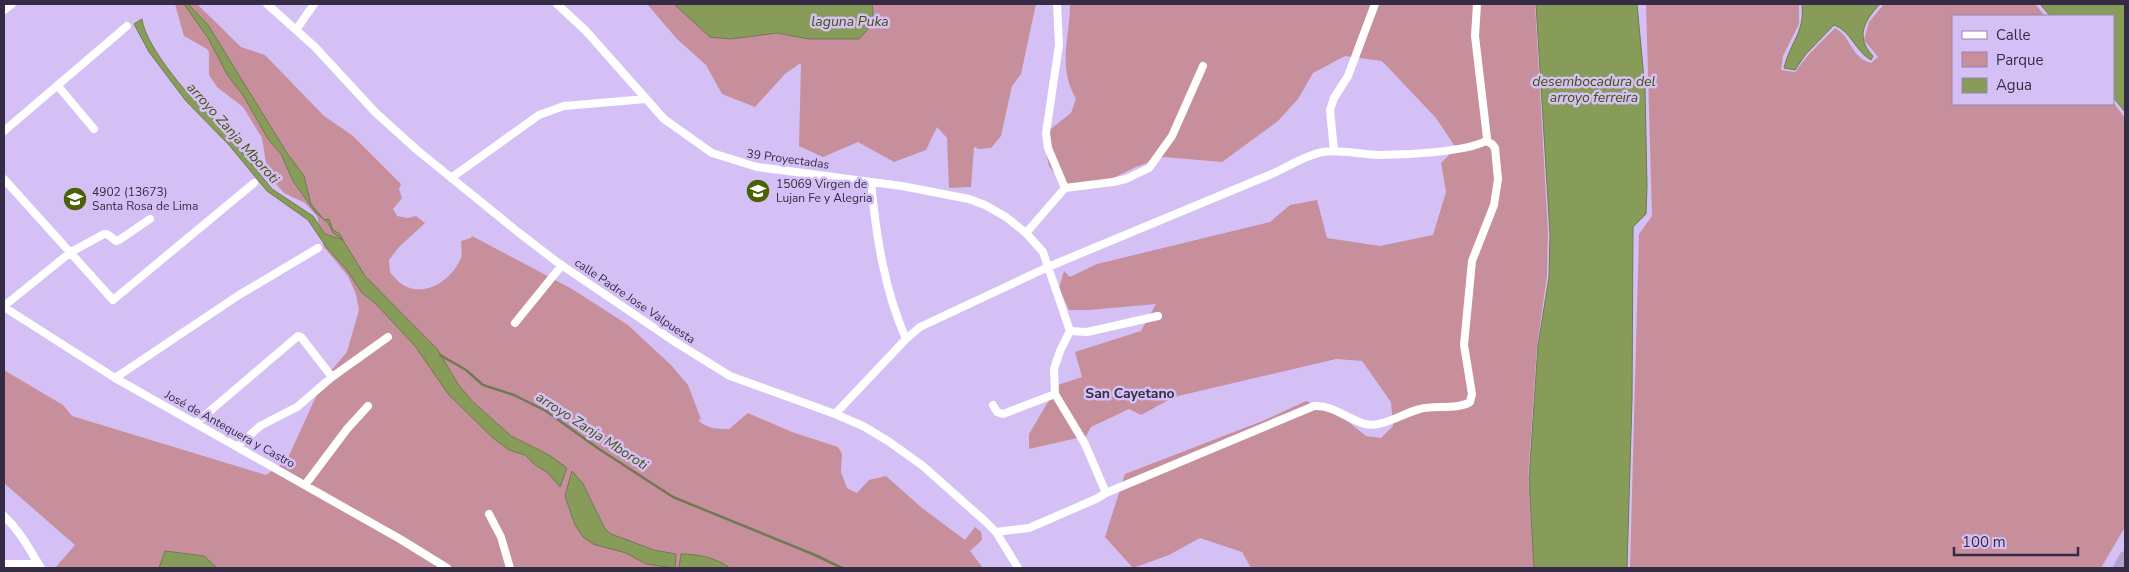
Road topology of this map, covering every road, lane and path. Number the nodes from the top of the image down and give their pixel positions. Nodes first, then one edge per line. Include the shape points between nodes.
1 (12, 4) edge
2 (267, 4) edge
3 (314, 4) edge
4 (557, 4) edge
5 (1057, 4) edge
6 (1375, 4) edge
7 (1477, 4) edge
8 (4, 10) edge
9 (127, 26) dead end
10 (296, 30) junction
11 (1203, 66) dead end
12 (58, 86) junction
13 (646, 99) junction
14 (94, 129) dead end
15 (4, 130) edge
16 (1486, 141) junction
17 (1334, 151) junction
18 (451, 178) junction
19 (4, 179) edge
20 (871, 182) junction
21 (254, 183) dead end
22 (1065, 188) junction
23 (150, 219) dead end
24 (1026, 233) junction
25 (318, 248) dead end
26 (71, 252) junction
27 (562, 265) junction
28 (1048, 267) junction
29 (4, 306) edge
30 (1158, 316) dead end
31 (515, 323) dead end
32 (1070, 331) junction
33 (388, 336) dead end
34 (906, 339) junction
35 (332, 377) junction
36 (115, 378) junction
37 (1055, 394) junction
38 (992, 405) dead end
39 (368, 406) dead end
40 (835, 414) junction
41 (196, 423) junction
42 (238, 446) junction
43 (305, 484) junction
44 (1106, 493) junction
45 (489, 514) dead end
46 (4, 516) edge
47 (996, 532) junction
48 (2125, 557) edge
49 (4, 564) edge
50 (40, 566) edge
51 (446, 568) edge
52 (510, 568) edge
53 (1018, 568) edge
54 (2119, 568) edge

1 - 8 street
2 - 10 street, calle Padre Jose Valpuesta
3 - 10 street
4 - 13 street, 39 Proyectadas via 586,31
5 - 22 street via 1059,45 1046,133 1048,148
6 - 17 street via 1348,76 1330,110
7 - 16 street via 1475,36
9 - 12 street
10 - 18 street, calle Padre Jose Valpuesta via 375,112
11 - 22 street via 1172,136 1149,168 1126,179
12 - 14 street
12 - 15 street
13 - 18 street via 551,110 539,115
13 - 20 street, 39 Proyectadas via 664,119 712,153 757,167
16 - 17 street via 1413,154
16 - 44 street via 1495,148 1498,179 1494,206 1472,261 1464,345 1472,394 1470,402 1427,407 1379,424 1365,424 1330,407 1314,406
17 - 28 street via 1310,156
18 - 27 street, calle Padre Jose Valpuesta
19 - 26 street
20 - 24 street, 39 Proyectadas via 969,199 1006,217
20 - 34 street via 884,273
21 - 26 street via 113,300
22 - 24 street
23 - 26 street via 119,240 104,234
24 - 28 street, 39 Proyectadas via 1043,252
25 - 36 street via 238,295
26 - 29 street
27 - 31 street
27 - 40 street, calle Padre Jose Valpuesta via 730,376
28 - 32 street, 39 Proyectadas
28 - 34 street via 920,328
29 - 36 street, José de Antequera y Castro
30 - 32 street via 1087,332
32 - 37 street via 1054,368
33 - 35 street
34 - 40 street
35 - 41 street via 298,336
35 - 42 street via 297,408 260,426
36 - 41 street, José de Antequera y Castro
37 - 38 street via 1003,414
37 - 44 street via 1085,444
39 - 43 street
40 - 47 street, calle Padre Jose Valpuesta via 863,426 923,466
41 - 42 street, José de Antequera y Castro
42 - 43 street, José de Antequera y Castro
43 - 51 street, José de Antequera y Castro
44 - 47 street via 1029,528
45 - 52 street
46 - 50 street via 30,546
47 - 53 street, calle Padre Jose Valpuesta
48 - 54 highway
49 - 50 street

